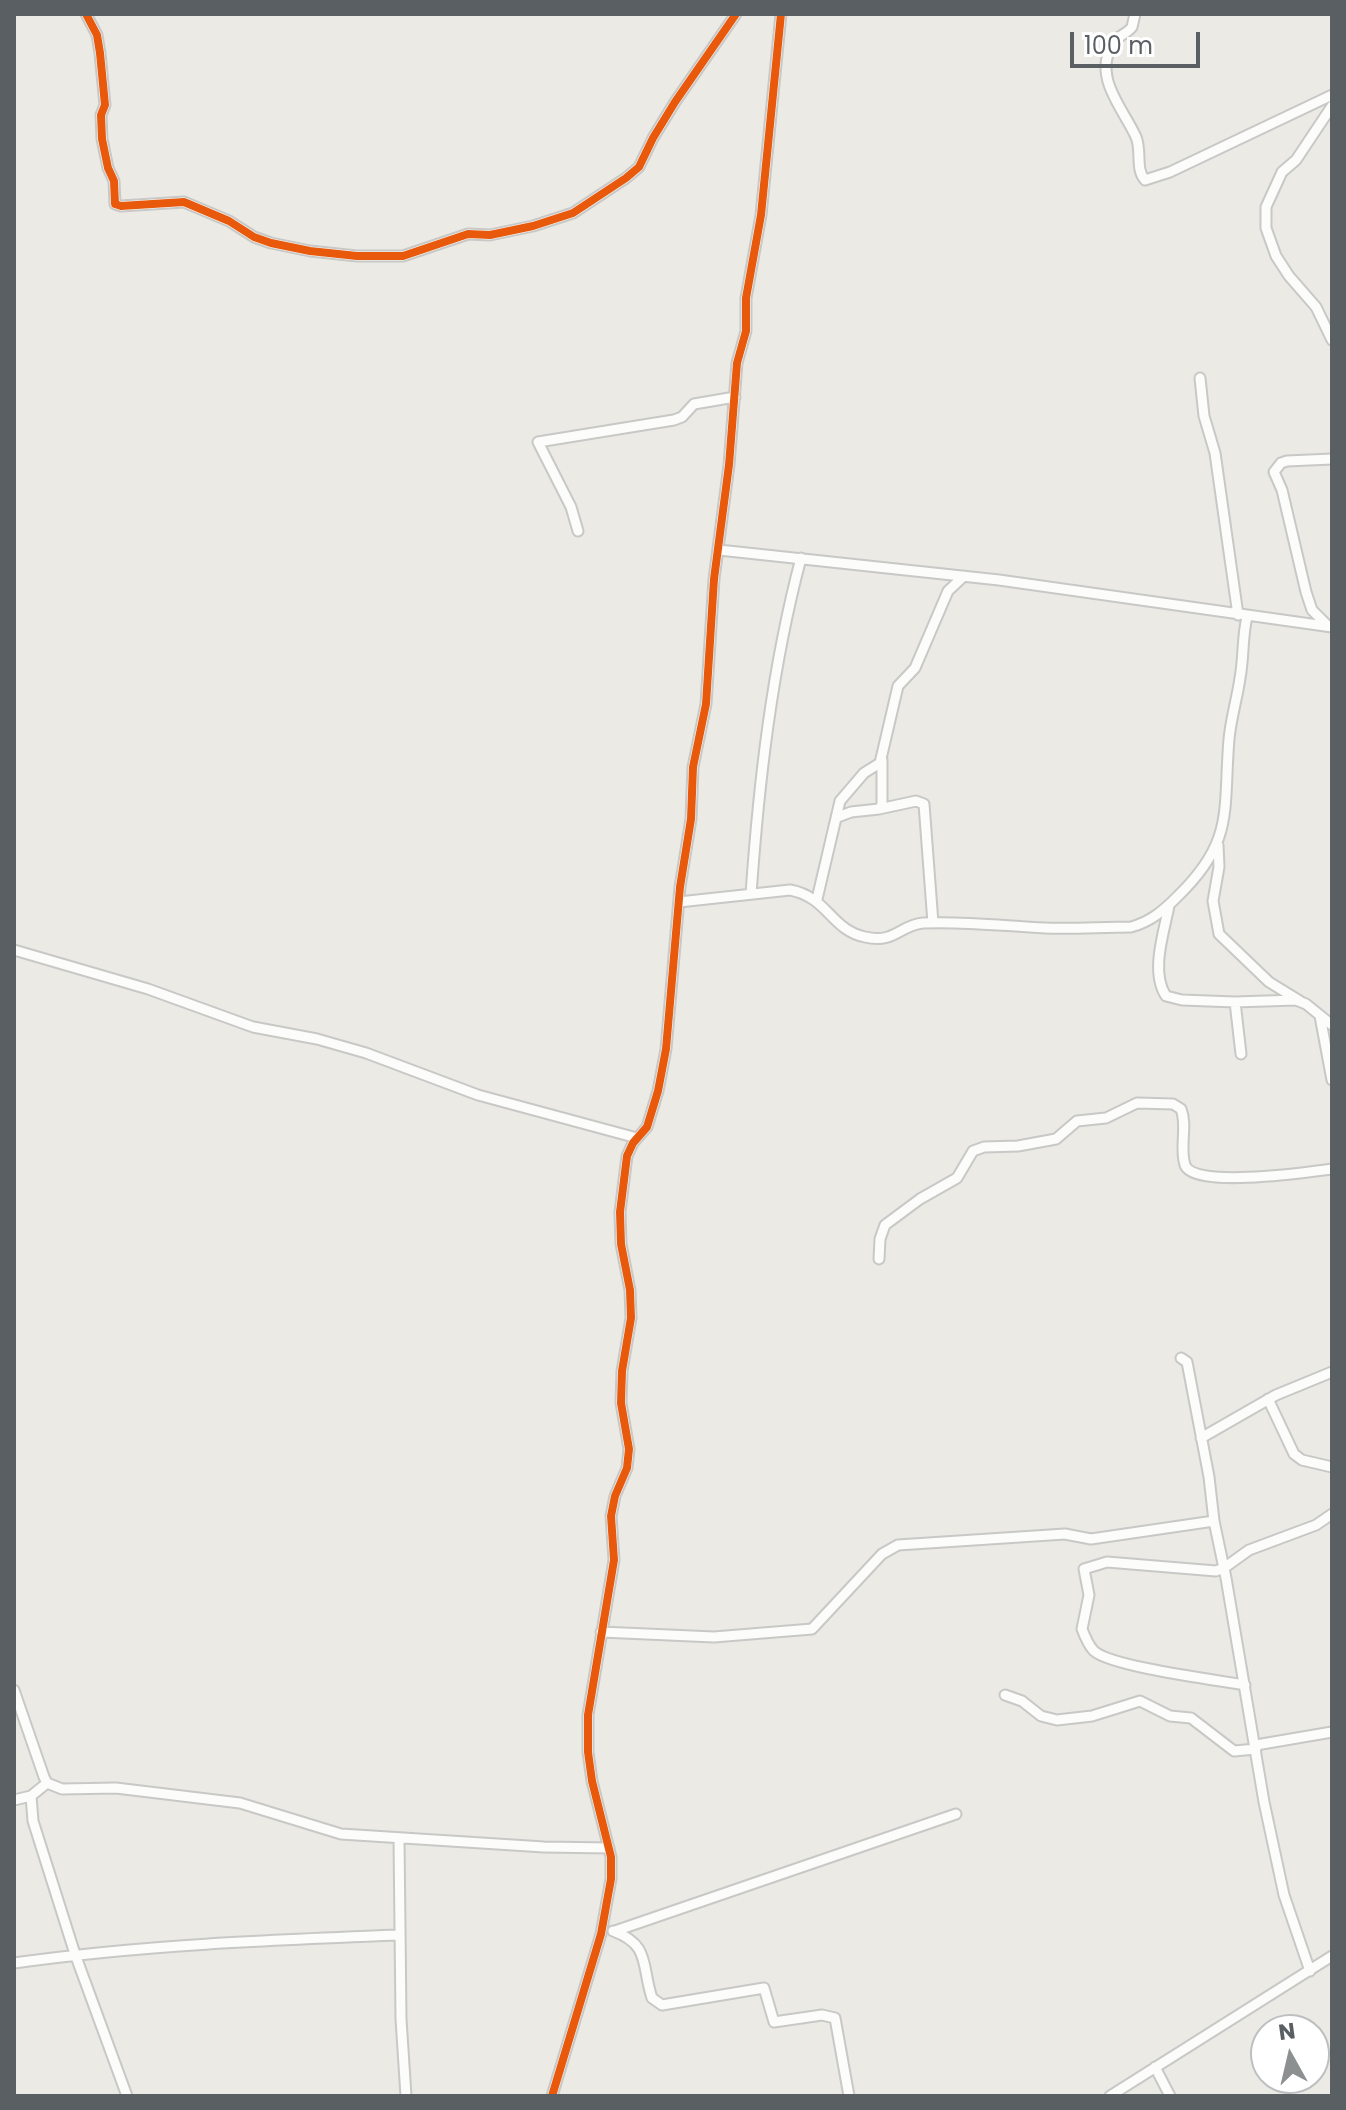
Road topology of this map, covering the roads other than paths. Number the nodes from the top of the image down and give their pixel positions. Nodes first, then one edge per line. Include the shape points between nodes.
1 (86, 14) edge
2 (736, 14) edge
3 (781, 14) edge
4 (1135, 14) edge
5 (1332, 95) edge
6 (1332, 106) edge
7 (1332, 340) edge
8 (1200, 378) dead end
9 (735, 397) junction
10 (1332, 459) edge
11 (578, 531) dead end
12 (719, 550) junction
13 (801, 558) junction
14 (964, 576) junction
15 (1242, 616) junction
16 (1330, 627) edge
17 (882, 759) junction
18 (879, 809) junction
19 (838, 817) junction
20 (1218, 842) junction
21 (751, 894) junction
22 (817, 899) junction
23 (679, 902) junction
24 (1169, 906) junction
25 (933, 923) junction
26 (14, 950) edge
27 (1300, 1001) junction
28 (1235, 1002) junction
29 (1320, 1016) junction
30 (1332, 1025) edge
31 (1241, 1054) dead end
32 (1332, 1080) edge
33 (637, 1138) junction
34 (1332, 1169) edge
35 (879, 1259) dead end
36 (1181, 1358) dead end
37 (1332, 1372) edge
38 (1268, 1399) junction
39 (1201, 1438) junction
40 (1332, 1467) edge
41 (1332, 1514) edge
42 (1214, 1521) junction
43 (1224, 1568) junction
44 (601, 1632) junction
45 (1245, 1685) junction
46 (1005, 1695) dead end
47 (15, 1696) edge
48 (1332, 1732) edge
49 (1256, 1747) junction
50 (47, 1783) junction
51 (31, 1796) junction
52 (14, 1801) edge
53 (956, 1814) dead end
54 (399, 1838) junction
55 (609, 1848) junction
56 (613, 1931) junction
57 (601, 1934) junction
58 (400, 1935) junction
59 (75, 1954) junction
60 (1332, 1956) edge
61 (14, 1963) edge
62 (1310, 1971) junction
63 (1155, 2067) junction
64 (127, 2096) edge
65 (406, 2096) edge
66 (552, 2096) edge
67 (849, 2096) edge
68 (1110, 2096) edge
69 (1170, 2096) edge

1 - 2 street via 100,53 102,139 115,204 184,202 271,243 388,256 414,254 468,234 510,232 573,213 626,178 639,167 675,102
3 - 9 street via 761,215
4 - 5 street via 1132,27 1112,44 1106,72 1108,87 1136,138 1145,180
6 - 7 street via 1282,172 1266,207 1266,228 1276,256 1316,307
8 - 15 street
9 - 11 street via 694,404 674,420 538,442
9 - 12 street
10 - 16 street via 1287,461 1274,472 1312,610
12 - 13 street
12 - 23 street via 706,704 693,767
13 - 14 street
13 - 21 street via 767,722
14 - 15 street
14 - 17 street via 948,591 915,668 898,686
15 - 16 street
15 - 20 street via 1226,813
17 - 18 street
17 - 19 street via 840,801
18 - 19 street
18 - 25 street via 924,804
19 - 22 street
20 - 24 street via 1199,876
20 - 27 street via 1213,901 1219,934 1269,982
21 - 22 street via 790,890
21 - 23 street
22 - 25 street via 845,929 867,938 889,938 914,924
23 - 33 street via 666,1049 647,1127
24 - 25 street via 1131,927
24 - 28 street via 1159,958 1163,993 1182,1000
26 - 33 street via 253,1027 366,1053 478,1095
27 - 28 street
27 - 29 street
28 - 31 street
29 - 30 street
29 - 32 street
33 - 44 street via 624,1169 619,1226 630,1290 621,1403 629,1449 611,1516 614,1560
34 - 35 street via 1202,1178 1184,1161 1181,1109 1137,1103 1106,1118 1077,1121 1056,1139 973,1151 957,1178 885,1225
36 - 39 street via 1187,1362
37 - 38 street
38 - 39 street
38 - 40 street via 1294,1454
39 - 42 street
41 - 43 street via 1249,1550
42 - 43 street
42 - 44 street via 1091,1539 1065,1534 898,1545 882,1554 812,1629 714,1637
43 - 45 street
43 - 45 street via 1107,1562 1087,1567 1089,1595 1082,1629 1095,1652 1115,1660
44 - 55 street via 588,1752
45 - 49 street
46 - 49 street via 1057,1720 1140,1701 1170,1716 1191,1718 1234,1751
47 - 50 street
48 - 49 street
49 - 62 street via 1284,1895
50 - 51 street
50 - 54 street via 62,1789 116,1788 240,1803 341,1834
51 - 52 street
51 - 59 street via 33,1821
53 - 56 street
54 - 55 street
54 - 58 street
55 - 57 street via 611,1879
56 - 57 street
56 - 67 street via 640,1948 652,1998 662,2005 764,1988 774,2022 835,2018
57 - 66 street
58 - 59 street
58 - 65 street
59 - 61 street
59 - 64 street
60 - 62 street
62 - 63 street
63 - 68 street
63 - 69 street

